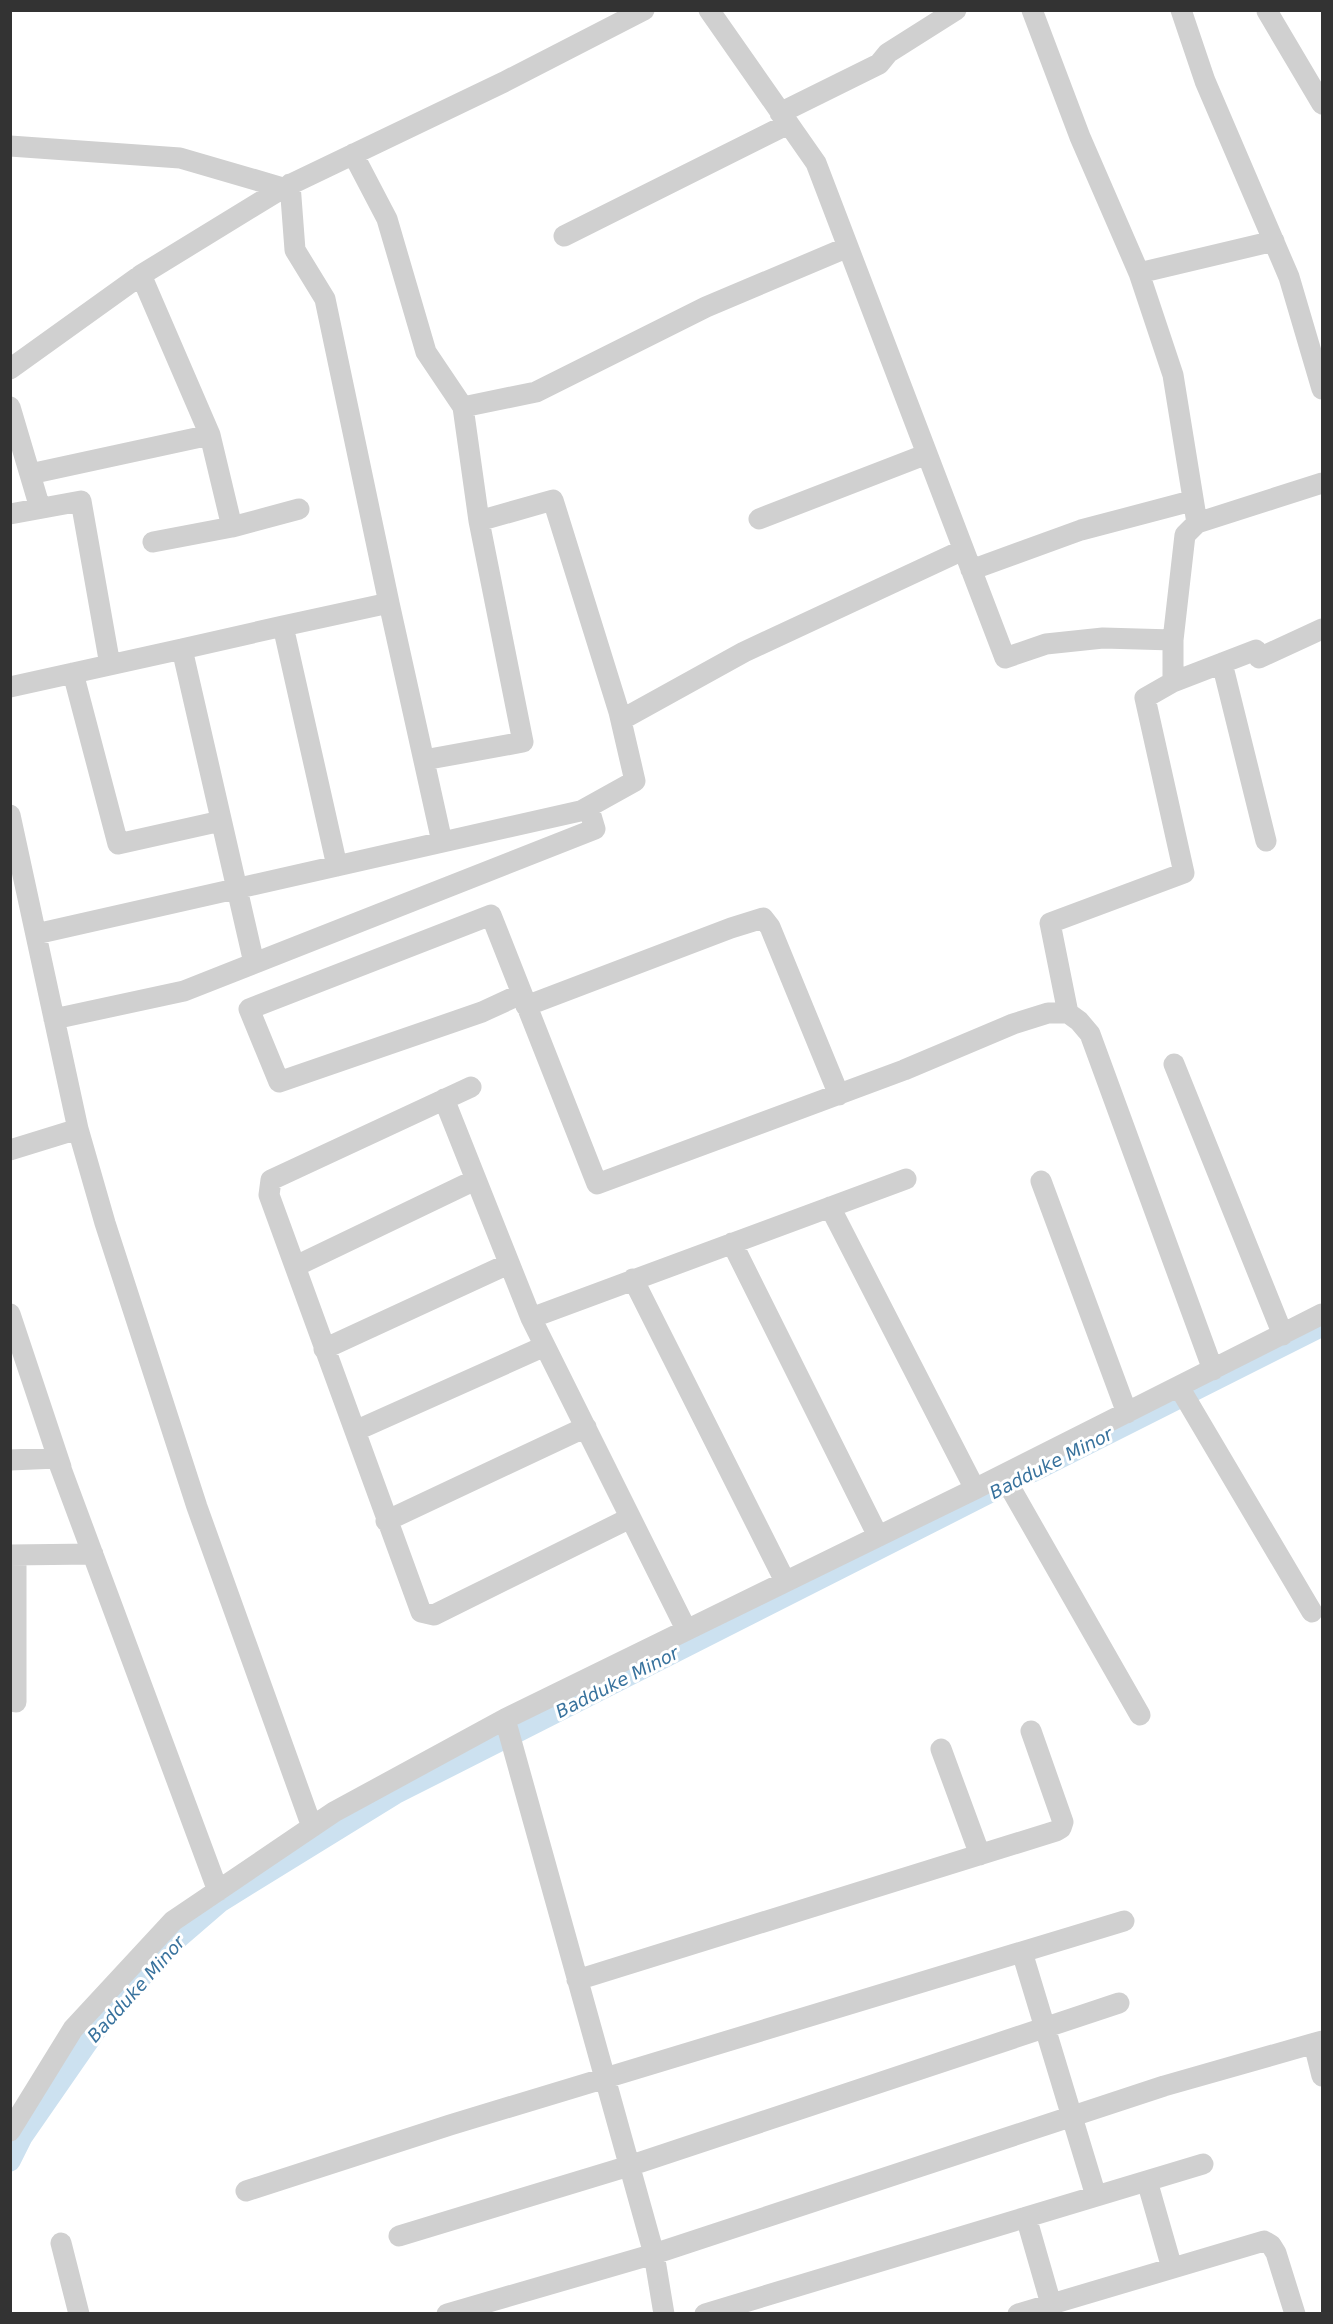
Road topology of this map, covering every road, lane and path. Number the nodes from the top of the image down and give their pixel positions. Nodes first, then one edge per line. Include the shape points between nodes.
1 (644, 10) edge
2 (708, 10) edge
3 (956, 10) edge
4 (1032, 10) edge
5 (1181, 10) edge
6 (1267, 11) edge
7 (1323, 104) edge
8 (784, 118) junction
9 (10, 146) edge
10 (353, 154) junction
11 (286, 186) junction
12 (564, 236) dead end
13 (1274, 241) junction
14 (848, 247) junction
15 (1139, 273) junction
16 (141, 274) junction
17 (10, 369) edge
18 (1323, 389) edge
19 (10, 407) edge
20 (463, 407) junction
21 (210, 435) junction
22 (927, 454) junction
23 (30, 474) junction
24 (1323, 483) edge
25 (1191, 501) junction
26 (40, 508) junction
27 (299, 509) dead end
28 (10, 514) edge
29 (759, 519) dead end
30 (479, 521) junction
31 (1197, 523) junction
32 (232, 527) junction
33 (153, 542) dead end
34 (963, 550) junction
35 (971, 570) junction
36 (389, 603) junction
37 (283, 626) junction
38 (1323, 629) edge
39 (1173, 640) junction
40 (182, 649) junction
41 (1222, 663) junction
42 (110, 665) junction
43 (74, 673) junction
44 (1173, 682) junction
45 (10, 687) edge
46 (621, 720) junction
47 (424, 760) junction
48 (581, 811) junction
49 (10, 816) edge
50 (221, 821) junction
51 (1266, 841) dead end
52 (442, 842) junction
53 (337, 866) junction
54 (237, 889) junction
55 (36, 934) junction
56 (254, 963) junction
57 (524, 1000) junction
58 (1068, 1013) junction
59 (54, 1019) junction
60 (1174, 1064) dead end
61 (471, 1087) dead end
62 (839, 1095) junction
63 (444, 1099) junction
64 (78, 1129) junction
65 (10, 1150) edge
66 (906, 1179) dead end
67 (475, 1180) junction
68 (1041, 1181) dead end
69 (830, 1207) junction
70 (732, 1243) junction
71 (508, 1264) junction
72 (296, 1266) junction
73 (633, 1279) junction
74 (10, 1314) edge
75 (1323, 1314) edge
76 (531, 1318) junction
77 (1283, 1335) junction
78 (545, 1346) junction
79 (324, 1349) junction
80 (19, 1365) edge
81 (1213, 1370) junction
82 (1179, 1387) junction
83 (1127, 1413) junction
84 (586, 1427) junction
85 (355, 1431) junction
86 (10, 1460) edge
87 (61, 1467) junction
88 (1003, 1475) junction
89 (975, 1489) junction
90 (630, 1518) junction
91 (386, 1521) junction
92 (878, 1536) junction
93 (93, 1554) junction
94 (13, 1555) edge
95 (785, 1581) junction
96 (1312, 1612) dead end
97 (686, 1629) junction
98 (16, 1702) dead end
99 (1140, 1714) dead end
100 (505, 1720) junction
101 (1031, 1731) dead end
102 (940, 1749) dead end
103 (312, 1827) junction
104 (980, 1855) junction
105 (218, 1891) junction
106 (1124, 1921) dead end
107 (1022, 1952) junction
108 (577, 1980) junction
109 (1119, 2003) dead end
110 (1045, 2028) junction
111 (1318, 2042) edge
112 (1323, 2076) edge
113 (604, 2078) junction
114 (1071, 2117) junction
115 (10, 2131) edge
116 (1203, 2164) dead end
117 (629, 2166) junction
118 (1147, 2181) junction
119 (246, 2191) dead end
120 (1096, 2196) junction
121 (1026, 2217) junction
122 (399, 2236) dead end
123 (62, 2243) dead end
124 (654, 2254) junction
125 (1172, 2268) junction
126 (1051, 2304) junction
127 (79, 2313) edge
128 (447, 2313) edge
129 (664, 2313) edge
130 (705, 2313) edge
131 (1018, 2313) edge
132 (1295, 2313) edge

1 - 10 street
2 - 8 street
3 - 8 street via 888,53 879,64
4 - 15 street via 1080,137
5 - 13 street via 1205,81
6 - 7 street
8 - 12 street
8 - 14 street via 816,164
9 - 11 street via 180,158
10 - 11 street
10 - 20 street via 387,219 426,352
11 - 16 street
11 - 36 street via 295,250 325,299
13 - 15 street
13 - 18 street
14 - 20 street via 706,307 536,392
14 - 22 street
15 - 25 street via 1173,375
16 - 17 street
16 - 21 street
19 - 23 street
20 - 30 street
21 - 23 street
21 - 32 street
22 - 29 street
22 - 34 street
23 - 26 street
24 - 31 street
25 - 31 street
25 - 35 street via 1081,530
26 - 28 street
26 - 42 street via 81,501
27 - 32 street
30 - 46 street via 553,500
30 - 47 street via 523,741
31 - 39 street via 1185,535
32 - 33 street
34 - 35 street
34 - 46 street via 744,651
35 - 39 street via 1005,658 1046,644 1103,638
36 - 37 street
36 - 47 street
37 - 40 street
37 - 53 street
38 - 41 street via 1259,658 1256,650
39 - 44 street
40 - 42 street
40 - 50 street
41 - 44 street
41 - 51 street
42 - 43 street
43 - 45 street
43 - 50 street via 118,844
44 - 58 street via 1145,698 1184,873 1050,923
46 - 48 street via 635,781
47 - 52 street
48 - 52 street
48 - 56 street via 589,809 595,829
49 - 55 street
50 - 54 street
52 - 53 street
53 - 54 street
54 - 55 street
54 - 56 street
55 - 59 street
56 - 59 street via 184,991
57 - 57 street via 491,915 249,1009 279,1082
57 - 62 street via 763,918
57 - 62 street via 597,1184
58 - 62 street via 1048,1013 1013,1024
58 - 81 street via 1090,1034
59 - 64 street
60 - 77 street
61 - 63 street
63 - 67 street
63 - 72 street via 271,1180 269,1195
64 - 65 street
64 - 103 street via 197,1507
66 - 69 street
67 - 71 street
67 - 72 street
68 - 83 street
69 - 70 street
69 - 89 street
70 - 73 street
70 - 92 street
71 - 76 street
71 - 79 street
72 - 79 street
73 - 76 street
73 - 95 street
74 - 80 street
75 - 77 street
76 - 78 street
77 - 81 street
78 - 84 street
78 - 85 street
79 - 85 street
80 - 87 street
81 - 82 street
82 - 83 street
82 - 96 street
83 - 88 street
84 - 90 street
84 - 91 street
85 - 91 street
86 - 87 street via 57,1458
87 - 93 street
88 - 89 street
88 - 99 street
89 - 92 street
90 - 91 street via 434,1615 421,1612
90 - 97 street
92 - 95 street
93 - 94 street
93 - 105 street
94 - 98 street
95 - 97 street
97 - 100 street
100 - 103 street
100 - 108 street
101 - 104 street via 1063,1822 1061,1828
102 - 104 street
103 - 105 street
104 - 108 street
105 - 115 street via 173,1921 73,2029
106 - 107 street
107 - 110 street
107 - 113 street
108 - 113 street
109 - 110 street
110 - 114 street
110 - 117 street
111 - 112 street
111 - 114 street
113 - 117 street
113 - 119 street
114 - 120 street
114 - 124 street
116 - 118 street
117 - 122 street
117 - 124 street
118 - 120 street
118 - 125 street
120 - 121 street
121 - 126 street
121 - 130 street
123 - 127 street
124 - 128 street
124 - 129 street
125 - 126 street
125 - 132 street via 1264,2241 1276,2253
126 - 131 street

